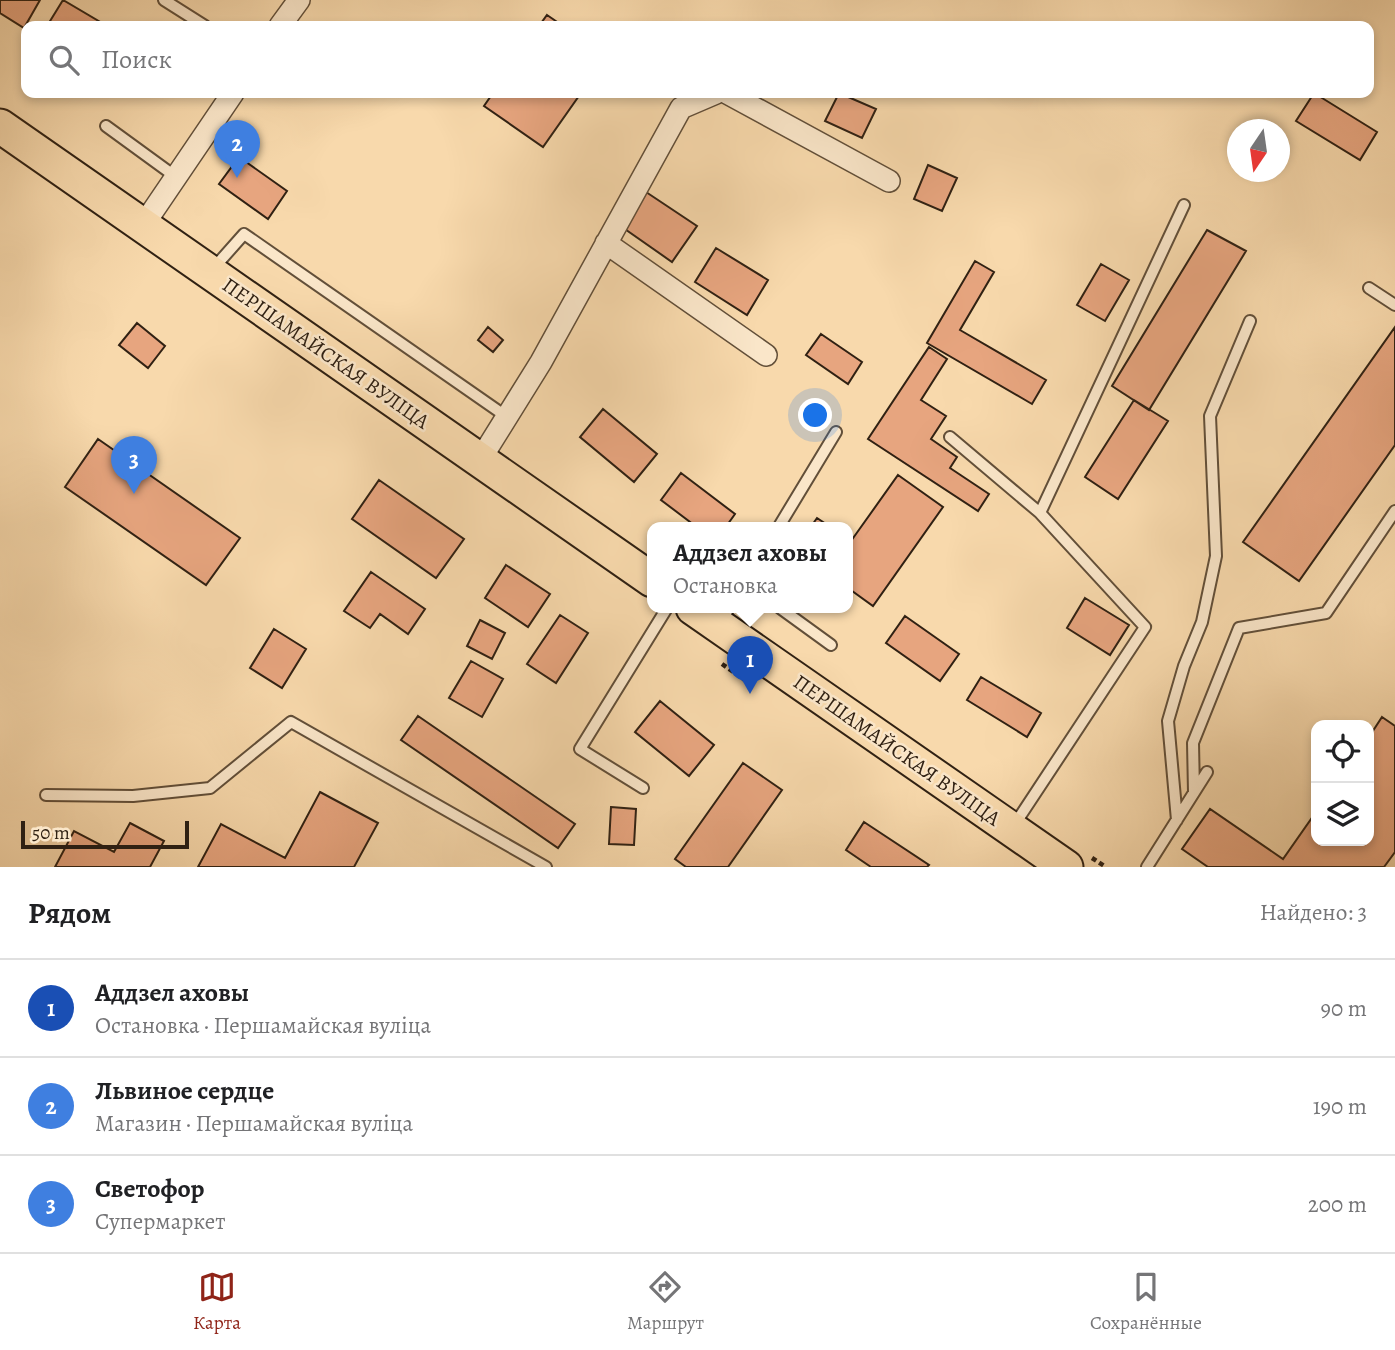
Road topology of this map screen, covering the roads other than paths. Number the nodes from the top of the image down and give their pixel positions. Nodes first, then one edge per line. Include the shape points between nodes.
1 (164, 0) edge
2 (299, 0) edge
3 (197, 21) edge
4 (284, 21) edge
5 (230, 98) edge
6 (704, 98) edge
7 (736, 98) edge
8 (0, 126) edge
9 (106, 127) dead end
10 (176, 177) junction
11 (889, 181) dead end
12 (1184, 205) dead end
13 (142, 227) junction
14 (606, 243) junction
15 (210, 272) junction
16 (1369, 288) dead end
17 (1395, 305) edge
18 (1250, 321) dead end
19 (766, 355) dead end
20 (507, 417) junction
21 (836, 432) dead end
22 (950, 437) dead end
23 (480, 460) junction
24 (1395, 511) edge
25 (1040, 513) junction
26 (782, 522) edge
27 (647, 577) edge
28 (664, 613) edge
29 (787, 613) edge
30 (713, 614) edge
31 (831, 645) dead end
32 (1207, 772) dead end
33 (643, 788) dead end
34 (1194, 792) junction
35 (46, 795) dead end
36 (1177, 820) junction
37 (1011, 830) junction
38 (546, 867) edge
39 (1066, 867) edge
40 (1147, 867) edge

1 - 3 lane
2 - 4 street
5 - 10 street
6 - 14 street via 681,108
7 - 11 street
8 - 13 main road, ПЕРШАМАЙСКАЯ ВУЛІЦА
9 - 10 lane
10 - 13 street
12 - 25 lane
13 - 15 main road, ПЕРШАМАЙСКАЯ ВУЛІЦА
14 - 19 street
14 - 20 street
15 - 20 lane via 244,234
15 - 23 main road, ПЕРШАМАЙСКАЯ ВУЛІЦА
16 - 17 lane
18 - 36 lane via 1210,416 1216,556 1202,622 1168,721
20 - 23 street
21 - 26 lane
22 - 25 lane
23 - 27 main road, ПЕРШАМАЙСКАЯ ВУЛІЦА
24 - 34 lane via 1326,612 1239,628 1193,743
25 - 37 lane via 1145,627
28 - 33 lane via 580,749
29 - 31 lane
30 - 37 main road, ПЕРШАМАЙСКАЯ ВУЛІЦА
32 - 34 lane
34 - 36 lane
35 - 38 lane via 132,796 210,788 291,722
36 - 40 lane
37 - 39 main road, ПЕРШАМАЙСКАЯ ВУЛІЦА

